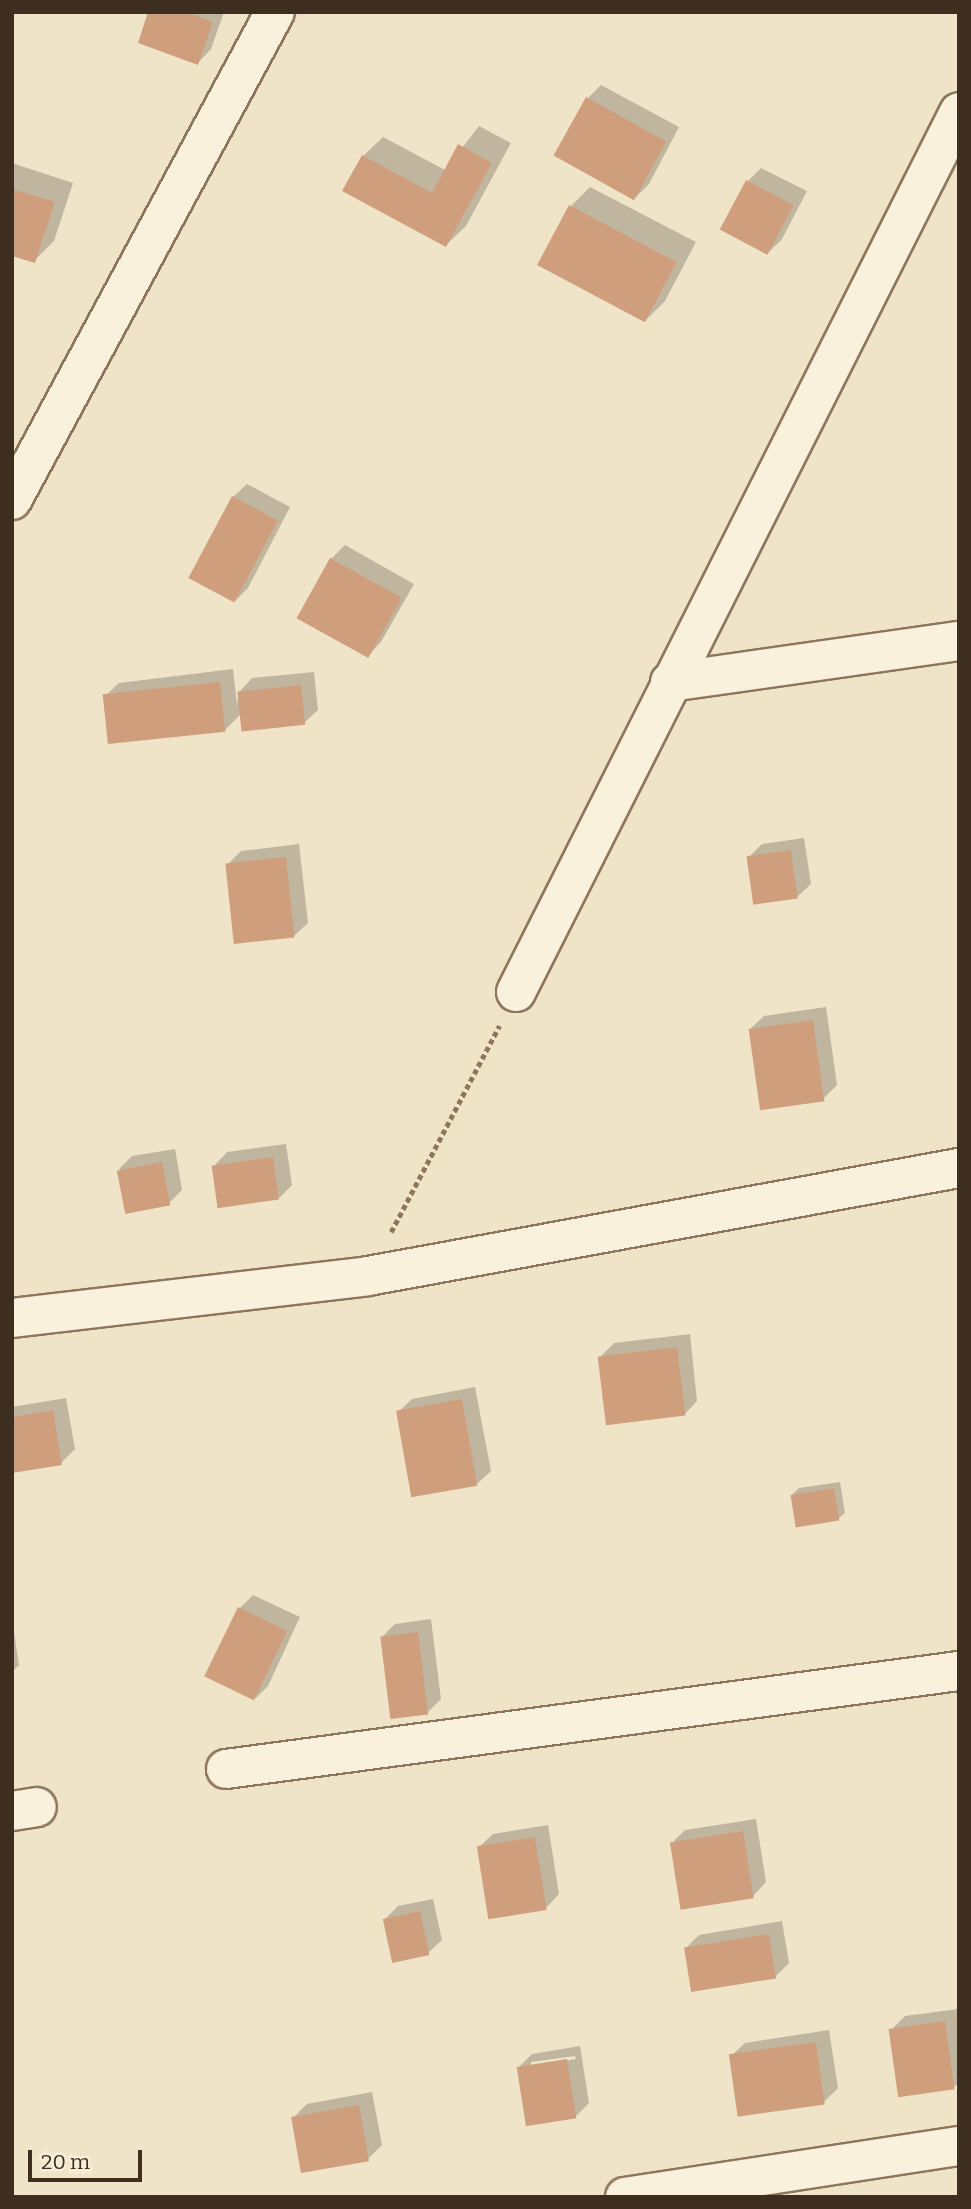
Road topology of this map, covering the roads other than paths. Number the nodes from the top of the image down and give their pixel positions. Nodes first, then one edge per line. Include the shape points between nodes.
1 (275, 12) edge
2 (959, 112) edge
3 (12, 500) edge
4 (959, 641) edge
5 (670, 682) junction
6 (516, 992) road end
7 (959, 1168) edge
8 (12, 1318) edge
9 (959, 1671) edge
10 (226, 1769) dead end
11 (959, 2146) edge
12 (625, 2197) edge

1 - 3 street
2 - 5 street
4 - 5 street
5 - 6 street
7 - 8 street via 368,1276
9 - 10 street
11 - 12 street

